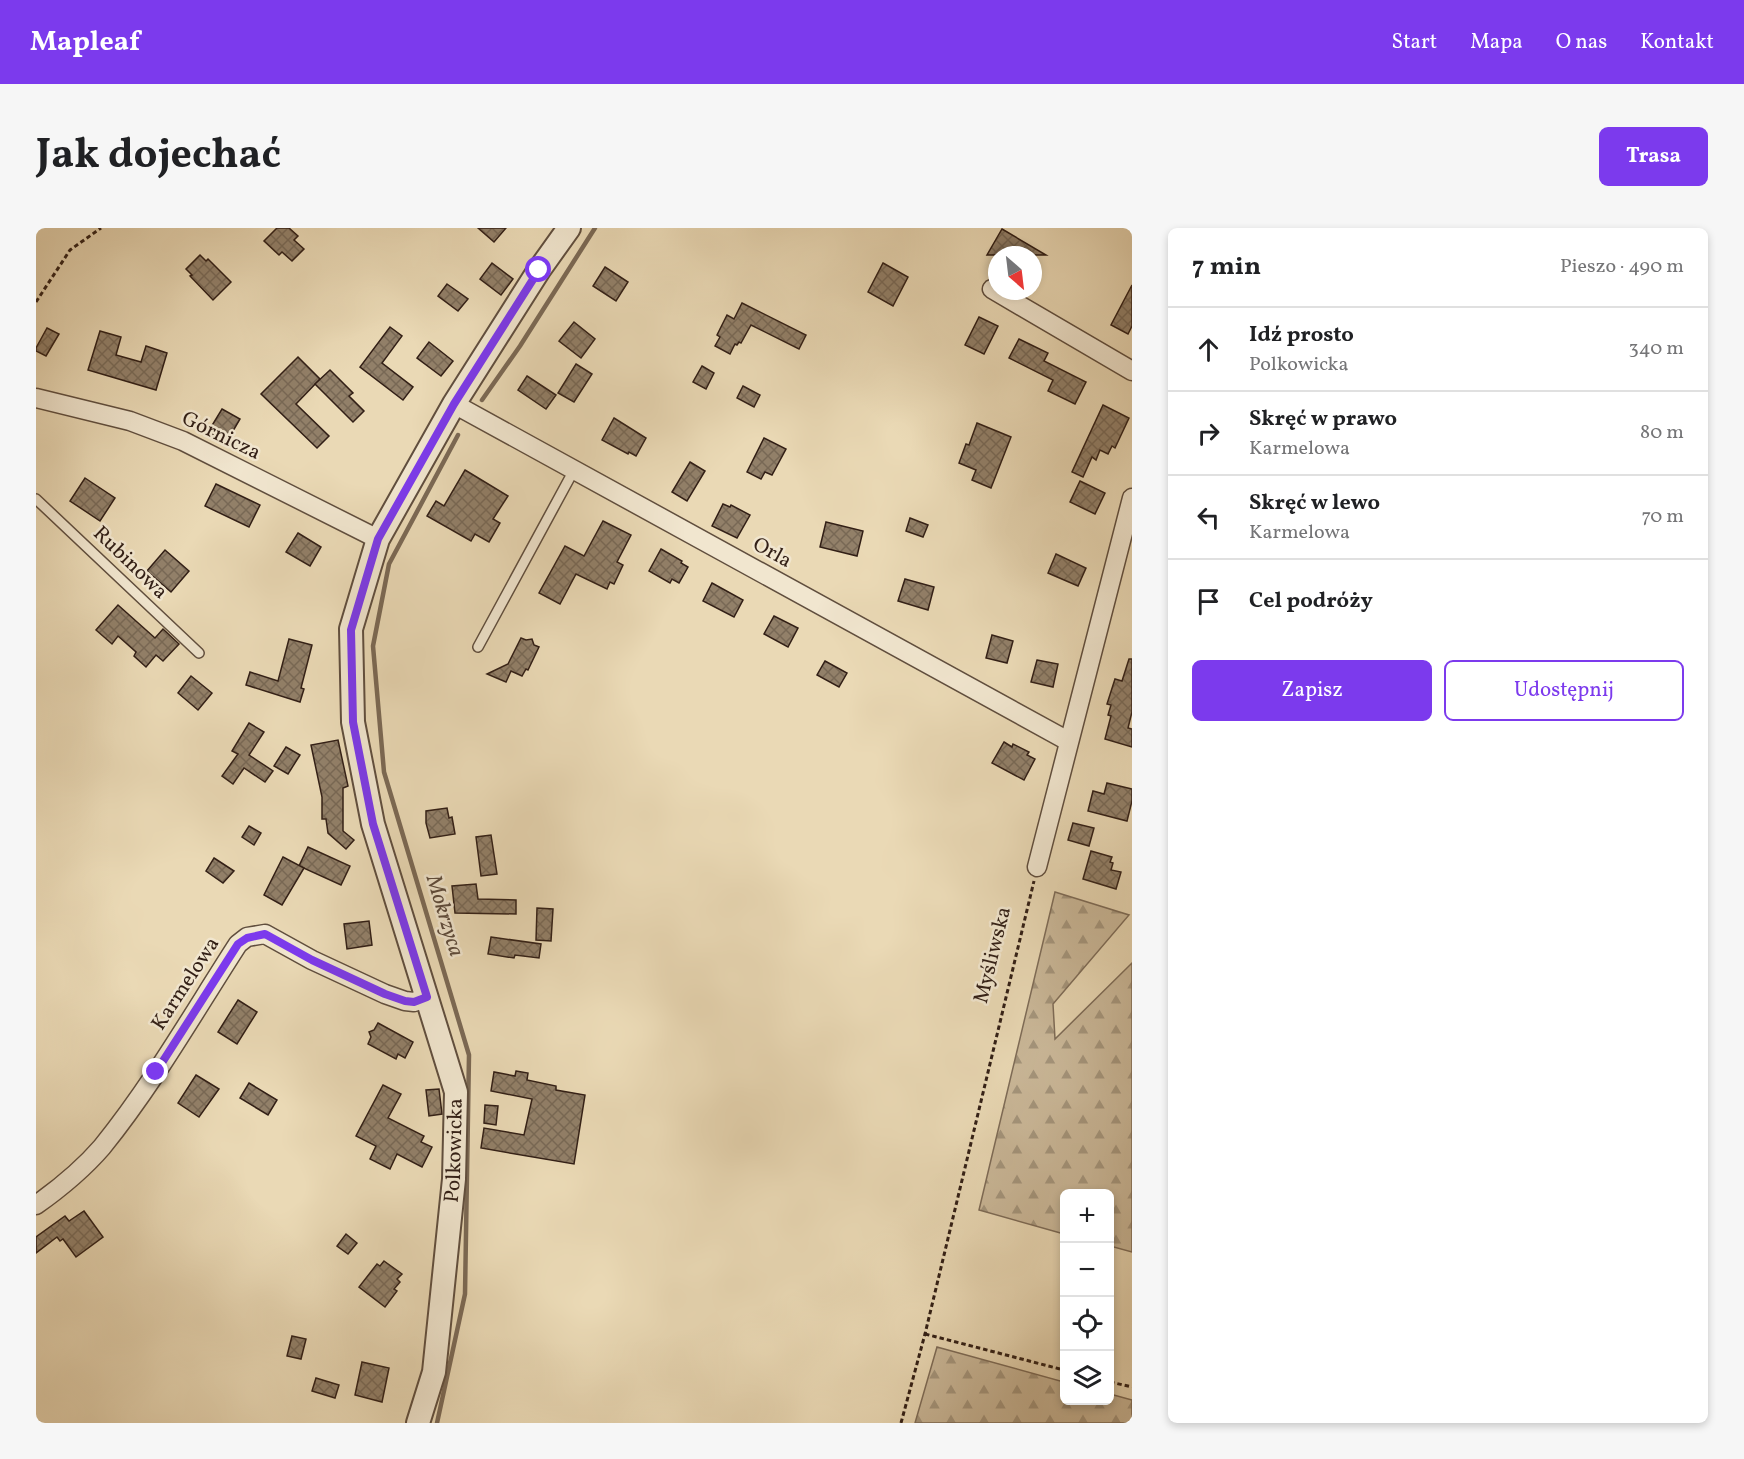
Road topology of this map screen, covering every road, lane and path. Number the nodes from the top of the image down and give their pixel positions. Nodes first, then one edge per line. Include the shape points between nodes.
1 (101, 228) edge
2 (569, 228) edge
3 (1011, 300) edge
4 (36, 302) edge
5 (1132, 371) edge
6 (36, 398) edge
7 (454, 404) junction
8 (574, 470) junction
9 (1132, 498) edge
10 (36, 499) edge
11 (378, 539) junction
12 (478, 647) dead end
13 (199, 653) dead end
14 (1068, 741) junction
15 (1037, 867) joint
16 (427, 997) junction
17 (36, 1205) edge
18 (925, 1334) junction
19 (1060, 1369) edge
20 (1114, 1383) edge
21 (1132, 1388) edge
22 (418, 1423) edge
23 (901, 1423) edge

1 - 4 path via 70,250
2 - 7 street, Polkowicka
3 - 5 street
6 - 11 street, Górnicza via 130,421 183,441
7 - 8 street, Orla
7 - 11 street, Polkowicka
8 - 12 lane
8 - 14 street, Orla
9 - 14 street
10 - 13 lane, Rubinowa
11 - 16 street, Polkowicka via 351,630 353,722 373,824
14 - 15 street
15 - 18 path, Myśliwska
16 - 17 street, Karmelowa via 405,1001 312,960 265,934 247,938 238,944 156,1072 101,1148
16 - 22 street, Polkowicka via 456,1103 454,1179 434,1372
18 - 19 path
18 - 23 path, Myśliwska
20 - 21 path

